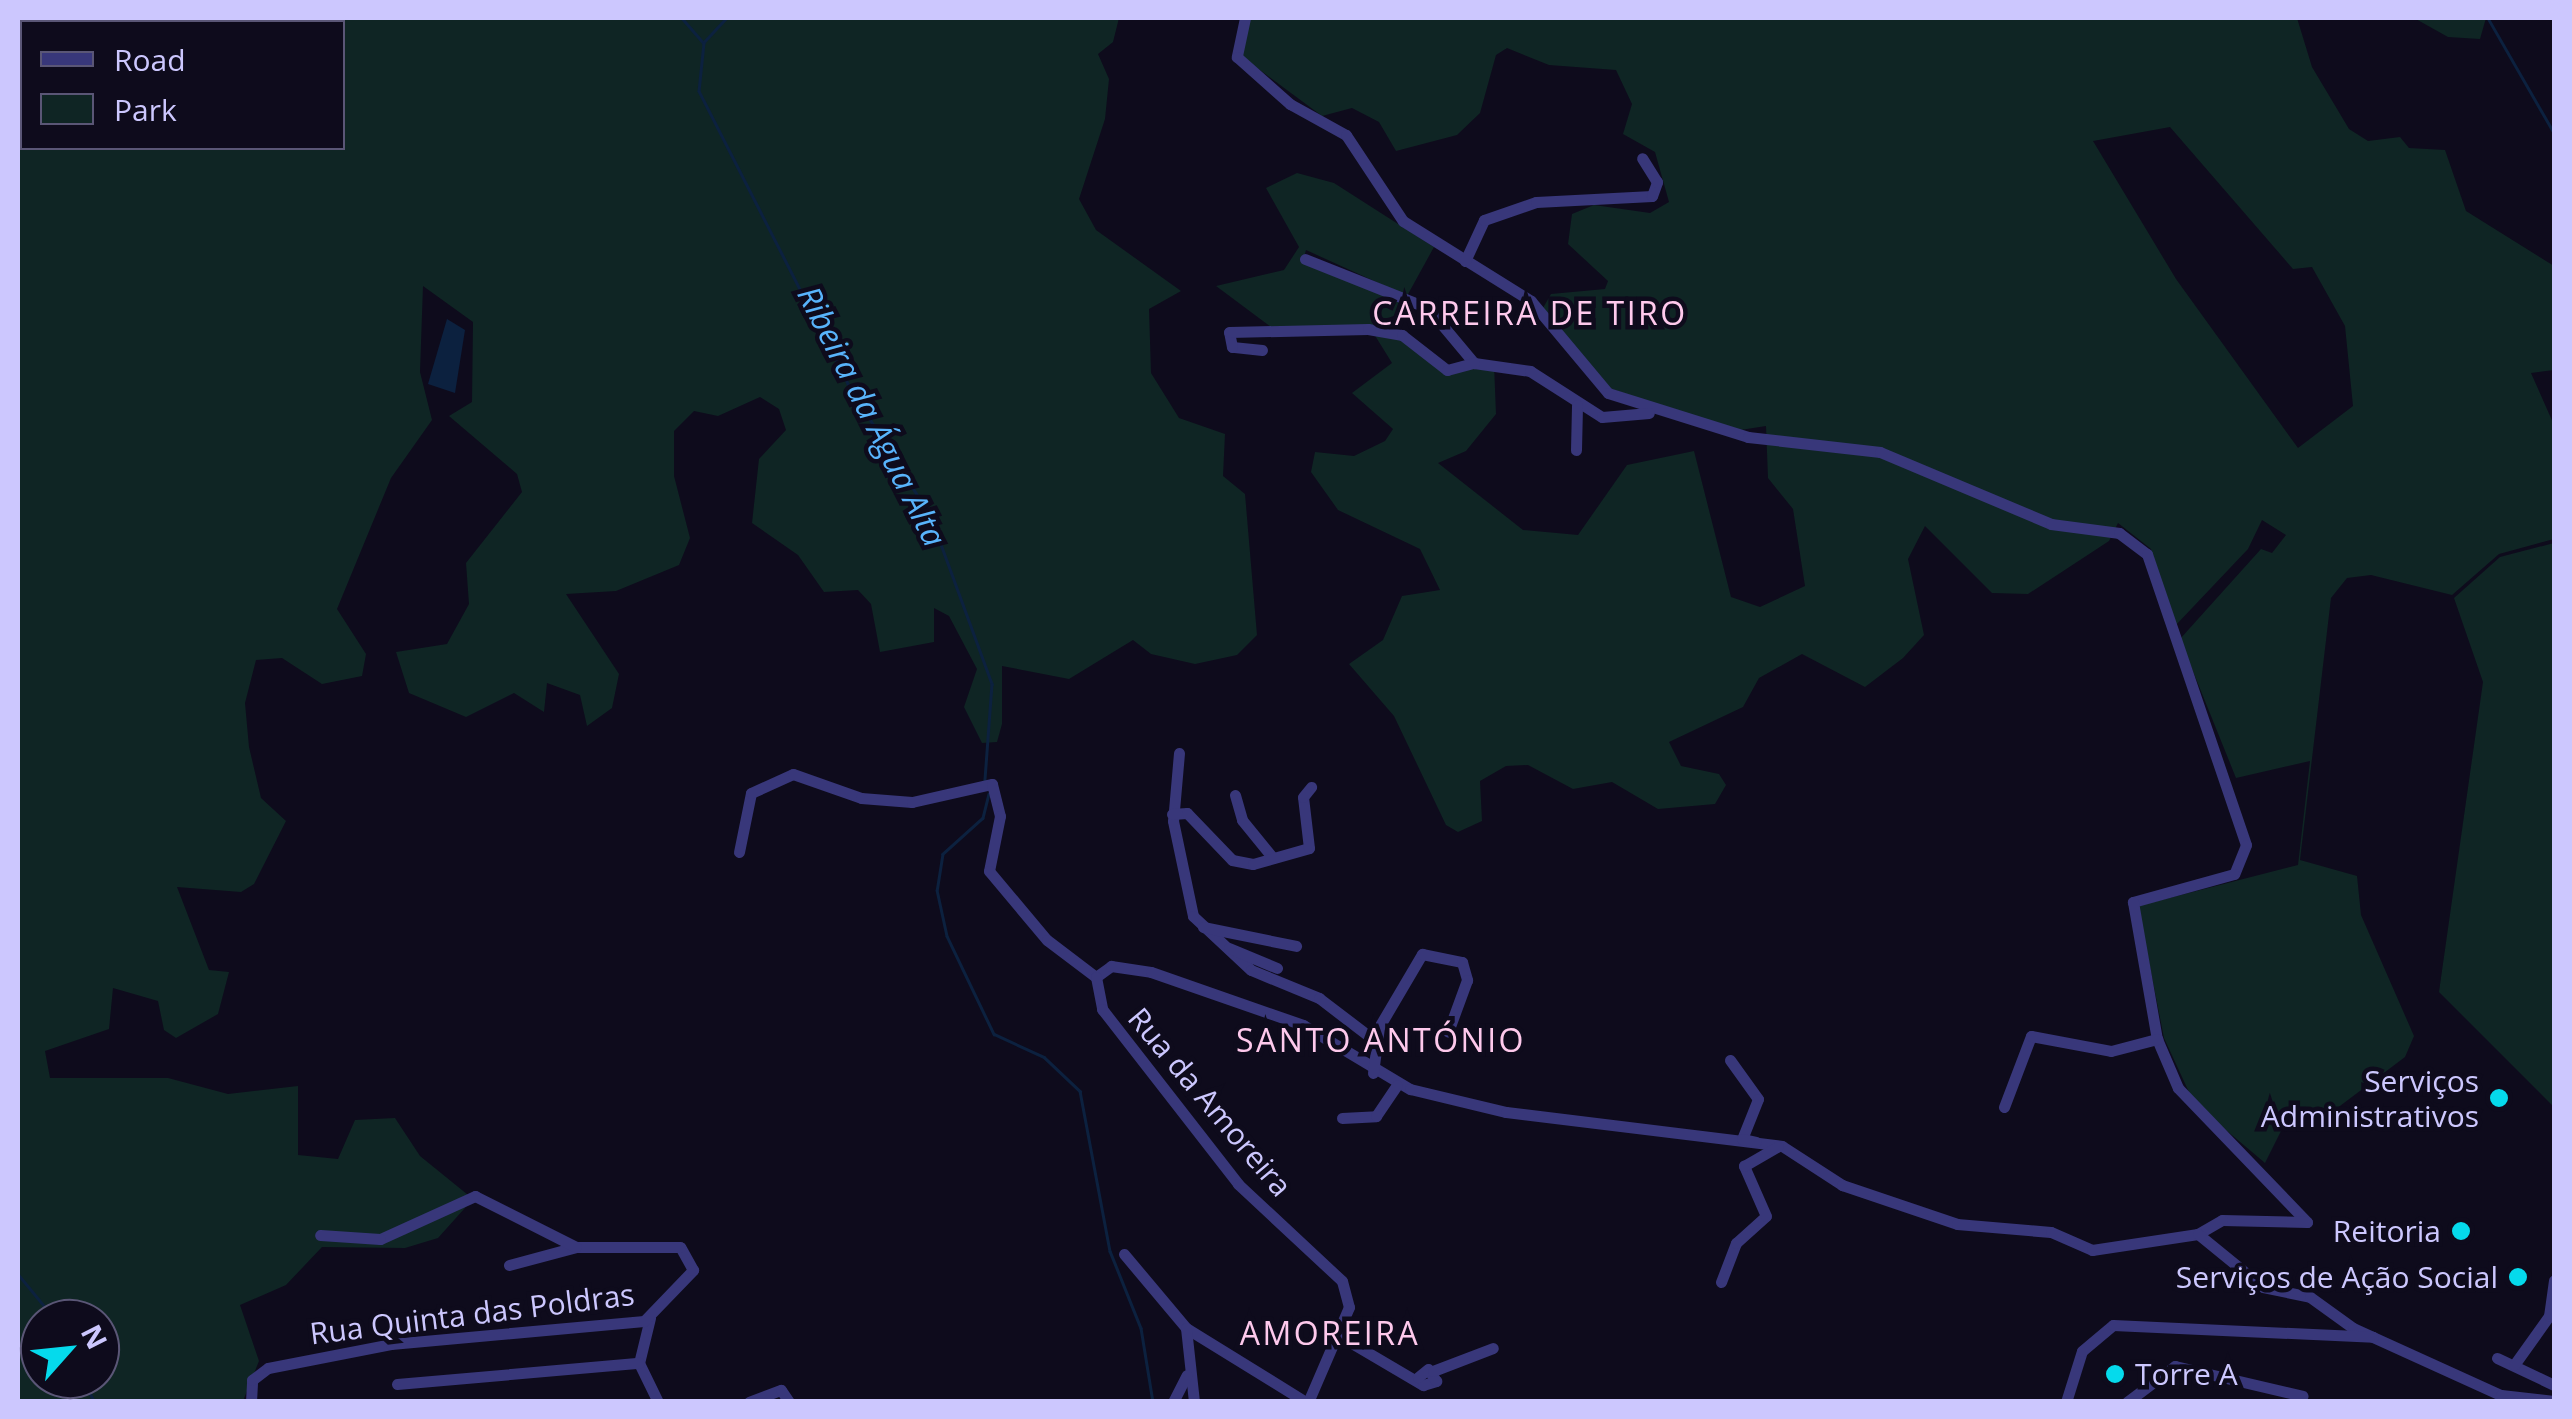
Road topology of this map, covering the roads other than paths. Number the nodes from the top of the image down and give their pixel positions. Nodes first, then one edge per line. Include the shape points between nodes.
1 (1244, 18) edge
2 (1642, 158) dead end
3 (1305, 259) dead end
4 (1465, 261) junction
5 (1262, 350) dead end
6 (1474, 362) junction
7 (1577, 405) junction
8 (1653, 412) junction
9 (1576, 450) dead end
10 (1179, 753) dead end
11 (1311, 787) dead end
12 (1235, 795) dead end
13 (1172, 814) junction
14 (739, 852) dead end
15 (1273, 858) junction
16 (1203, 928) junction
17 (1296, 946) dead end
18 (1225, 948) junction
19 (1277, 968) dead end
20 (1096, 977) junction
21 (1448, 1032) dead end
22 (2158, 1039) junction
23 (1374, 1040) junction
24 (1730, 1060) dead end
25 (1373, 1073) junction
26 (1398, 1085) junction
27 (2004, 1108) dead end
28 (1342, 1118) dead end
29 (1780, 1146) junction
30 (2191, 1233) junction
31 (320, 1235) dead end
32 (576, 1247) junction
33 (1124, 1254) dead end
34 (509, 1265) dead end
35 (2554, 1280) edge
36 (1720, 1282) dead end
37 (651, 1317) junction
38 (1186, 1328) junction
39 (1338, 1335) junction
40 (2373, 1337) junction
41 (1492, 1348) dead end
42 (2497, 1358) dead end
43 (639, 1363) junction
44 (2514, 1365) junction
45 (1187, 1375) junction
46 (2552, 1380) edge
47 (396, 1384) dead end
48 (2303, 1396) dead end
49 (766, 1400) edge
50 (2554, 1401) edge
51 (251, 1402) edge
52 (658, 1402) edge
53 (749, 1402) edge
54 (789, 1402) edge
55 (1174, 1402) edge
56 (1194, 1402) edge
57 (1307, 1402) edge
58 (2066, 1402) edge
59 (2126, 1402) edge

1 - 4 street via 1237,57 1290,104 1346,135 1403,221
2 - 4 street via 1657,182 1652,196 1525,206 1478,223
3 - 6 street via 1428,308
4 - 8 street via 1531,301 1608,393
5 - 6 street via 1232,347 1229,332 1368,329 1402,335 1447,370
6 - 7 street via 1530,371
7 - 8 street via 1602,417
7 - 9 street
8 - 22 street via 1748,437 1870,449 2051,524 2138,543 2246,845 2234,874 2133,902
10 - 13 street
11 - 15 street via 1303,797 1313,841
12 - 15 street via 1242,820
13 - 15 street via 1187,813 1232,860
13 - 16 street via 1181,889
14 - 20 street via 750,793 793,774 861,798 912,802 981,784 1000,795 985,854 999,889
16 - 17 street
16 - 18 street
18 - 19 street
18 - 23 street
20 - 25 street via 1111,966 1138,970 1286,1019 1336,1037
20 - 39 street, Rua da Amoreira via 1102,1010 1238,1184 1342,1281 1350,1307
21 - 23 street via 1467,980 1462,962 1433,952 1410,968
22 - 27 street via 2111,1050 2031,1036
22 - 30 street via 2178,1088 2307,1222 2208,1225
23 - 25 street
24 - 29 street via 1759,1106 1742,1139
25 - 26 street
26 - 28 street via 1376,1116
26 - 29 street via 1506,1112
29 - 30 street via 1842,1185 1958,1224 2050,1232 2092,1250
29 - 36 street via 1744,1166 1766,1216 1736,1242
30 - 40 street via 2264,1287 2310,1297
31 - 32 street, Rua Quinta das Poldras via 380,1239 475,1196
32 - 34 street, Rua Quinta das Poldras
32 - 37 street, Rua Quinta das Poldras via 686,1252 690,1278
33 - 38 street
35 - 44 street via 2549,1316
37 - 43 street
37 - 51 street, Rua Quinta das Poldras via 391,1344 268,1368 252,1380
38 - 45 street
38 - 57 street
39 - 41 street via 1433,1385 1432,1371
39 - 57 street, Rua da Amoreira
40 - 50 street via 2501,1395
40 - 58 street via 2114,1325 2082,1351
42 - 44 street
43 - 47 street
43 - 52 street
44 - 46 street
45 - 55 street
45 - 56 street
48 - 59 street via 2175,1366
49 - 53 street
49 - 54 street via 780,1390

